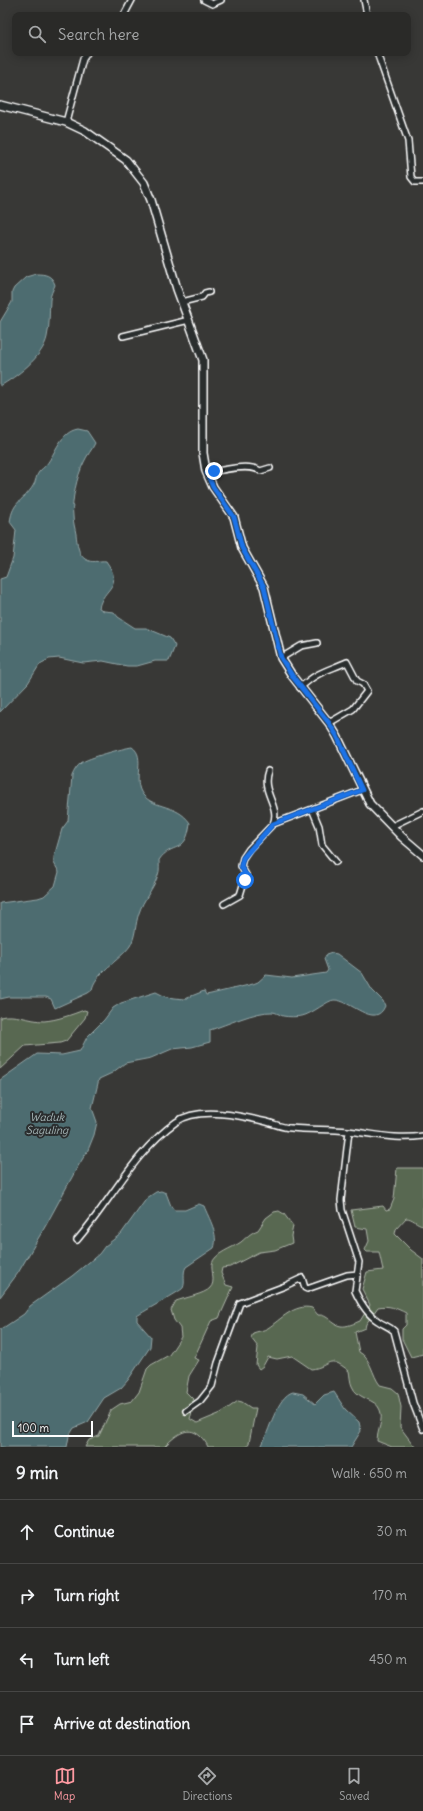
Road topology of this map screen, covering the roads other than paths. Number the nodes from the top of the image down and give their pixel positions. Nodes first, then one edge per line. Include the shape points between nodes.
1 (132, 0) edge
2 (204, 0) edge
3 (221, 0) edge
4 (364, 0) edge
5 (126, 12) edge
6 (366, 12) edge
7 (85, 56) edge
8 (378, 56) edge
9 (0, 105) edge
10 (66, 122) junction
11 (423, 182) edge
12 (209, 292) dead end
13 (182, 302) junction
14 (189, 320) junction
15 (123, 336) dead end
16 (270, 468) dead end
17 (207, 473) junction
18 (317, 643) dead end
19 (281, 658) junction
20 (300, 688) junction
21 (329, 723) junction
22 (268, 772) dead end
23 (362, 790) junction
24 (312, 810) junction
25 (423, 811) edge
26 (273, 824) junction
27 (392, 826) junction
28 (423, 854) edge
29 (336, 862) dead end
30 (224, 904) dead end
31 (349, 1131) junction
32 (423, 1136) edge
33 (77, 1240) dead end
34 (358, 1274) junction
35 (186, 1411) dead end
36 (423, 1428) edge

1 - 5 street
2 - 3 street via 212,4
4 - 6 street
7 - 10 street
8 - 11 street via 408,141 411,177 414,182
9 - 10 main road
10 - 13 main road via 126,160 144,183
12 - 13 street via 202,297
13 - 14 main road
14 - 15 street
14 - 17 main road via 203,360 203,453
16 - 17 street via 260,471 257,468 234,467
17 - 19 main road via 213,487 234,517 242,548 264,587
18 - 19 street via 302,646
19 - 20 main road
20 - 21 main road
20 - 21 street via 324,670 347,662 357,681 363,684 367,691 353,708
21 - 23 main road
22 - 26 street via 266,791 275,812
23 - 24 street
23 - 27 main road via 370,804
24 - 26 street
24 - 29 street via 319,826 322,845
25 - 27 street
26 - 30 street via 243,858 241,866 246,875 240,895
27 - 28 main road
31 - 32 street via 388,1137
31 - 33 street via 290,1128 222,1114 208,1113 182,1118 145,1149
31 - 34 street via 342,1205 359,1262
34 - 35 street via 347,1274 307,1289 302,1278 240,1303 212,1386 200,1401
34 - 36 street via 356,1295 378,1321 394,1331 413,1404

